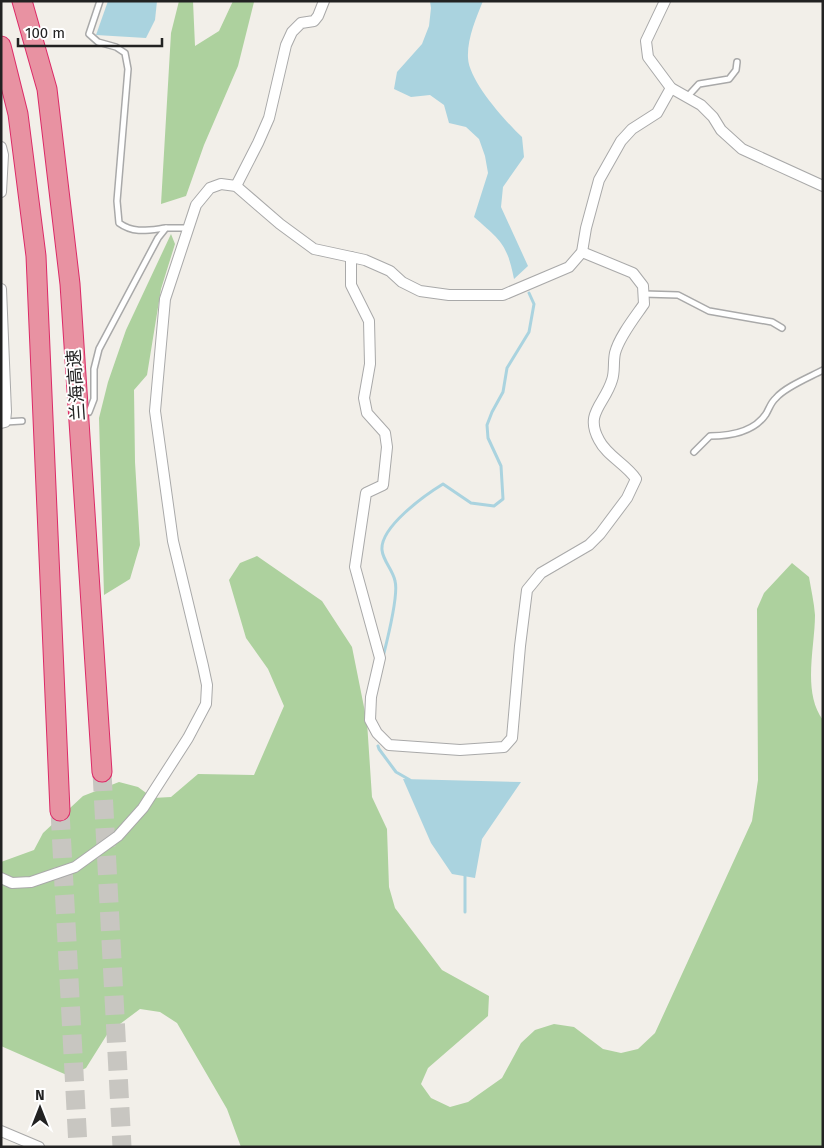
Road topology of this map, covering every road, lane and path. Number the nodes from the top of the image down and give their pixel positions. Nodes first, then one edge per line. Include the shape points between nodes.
1 (22, 1) edge
2 (100, 1) edge
3 (324, 1) edge
4 (665, 1) edge
5 (1, 46) edge
6 (737, 62) dead end
7 (670, 88) junction
8 (688, 96) junction
9 (1, 146) edge
10 (236, 186) junction
11 (823, 186) edge
12 (1, 192) edge
13 (166, 228) junction
14 (188, 228) junction
15 (582, 252) junction
16 (351, 257) junction
17 (1, 289) edge
18 (644, 294) junction
19 (782, 328) dead end
20 (823, 370) edge
21 (89, 412) dead end
22 (22, 421) dead end
23 (3, 423) edge
24 (694, 452) dead end
25 (102, 772) tunnel mouth
26 (60, 811) tunnel mouth
27 (1, 878) edge
28 (1, 883) edge
29 (12, 883) junction
30 (1, 1131) edge
31 (39, 1147) edge

1 - 25 highway, 兰海高速 via 47,88 70,284
2 - 13 lane via 88,34 98,42 125,53 128,68 117,201 119,223 137,231
3 - 10 street via 314,21 301,23 292,32 269,118
4 - 7 street via 646,41 648,57
5 - 26 highway, 兰海高速 via 18,114 36,256
6 - 8 lane via 730,79 698,84
7 - 8 street
7 - 15 street via 657,113 632,129 621,142 599,180
8 - 11 street via 701,105 742,149
9 - 12 street
10 - 14 street via 221,184 210,188 196,205
10 - 16 street via 314,249
13 - 14 lane
13 - 21 lane via 99,350 94,369 94,399
14 - 29 street via 165,299 155,410 173,541 207,685 206,704 142,808 118,836 75,867 31,882
15 - 16 street via 570,267 503,295 449,295 420,291 390,272
15 - 18 street via 633,273 643,286
16 - 18 street via 351,284 369,321 370,364 364,398 367,413 385,433 387,446 383,485 366,493 355,567 380,658 371,697 370,720 389,745 469,750 504,747 512,738 527,590 541,574 589,545 600,534 628,498 636,480 599,441 592,423 596,408 613,379 615,352 644,304
17 - 23 street via 6,412
18 - 19 lane via 678,295 709,311 772,322
20 - 24 lane via 776,398 765,417 751,427 735,434 710,436
22 - 23 lane
27 - 29 street
28 - 29 street
30 - 31 street

